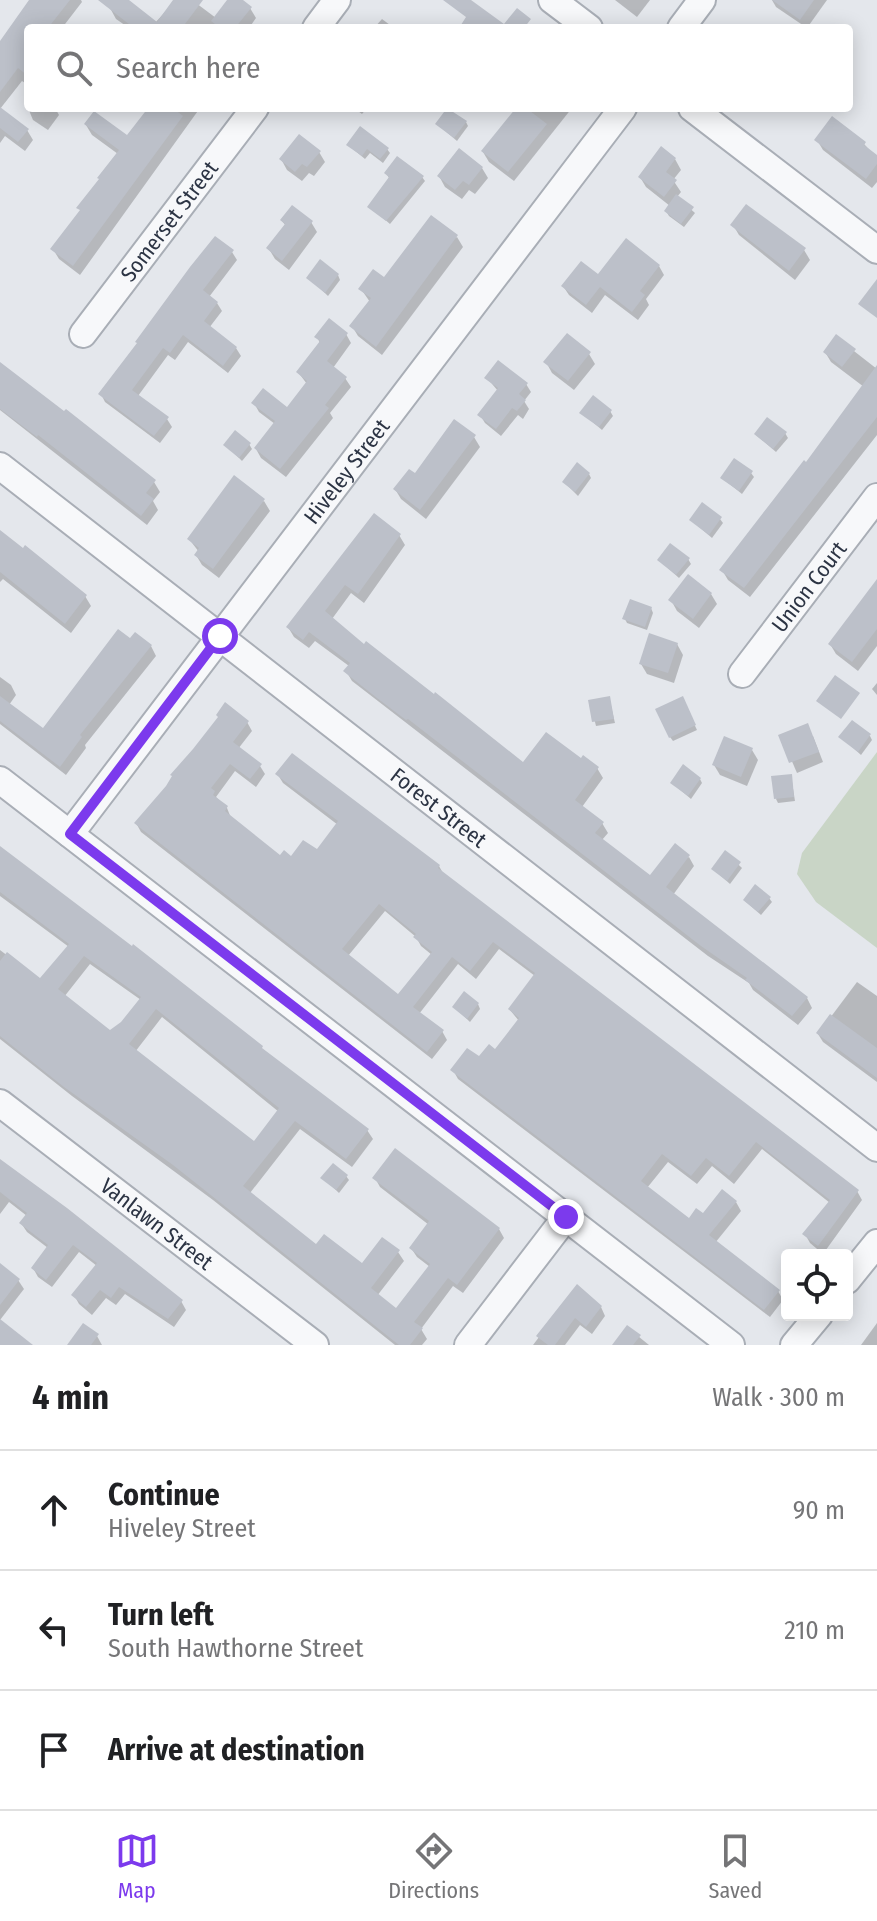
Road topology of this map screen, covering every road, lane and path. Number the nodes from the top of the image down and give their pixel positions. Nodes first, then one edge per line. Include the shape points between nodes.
1 (337, 0) edge
2 (552, 0) edge
3 (702, 0) edge
4 (319, 24) edge
5 (584, 24) edge
6 (684, 24) edge
7 (252, 112) edge
8 (620, 112) edge
9 (697, 112) edge
10 (877, 250) edge
11 (83, 334) dead end
12 (0, 466) edge
13 (877, 497) edge
14 (220, 636) junction
15 (742, 674) dead end
16 (0, 780) edge
17 (70, 834) junction
18 (0, 1103) edge
19 (877, 1148) edge
20 (566, 1217) junction
21 (877, 1243) edge
22 (853, 1273) edge
23 (814, 1321) edge
24 (315, 1345) edge
25 (468, 1345) edge
26 (731, 1345) edge
27 (794, 1345) edge

1 - 4 street
2 - 5 street
3 - 6 street
7 - 11 street, Somerset Street
8 - 14 street, Hiveley Street
9 - 10 street
12 - 14 street, Forest Street
13 - 15 street, Union Court
14 - 17 street, Hiveley Street
14 - 19 street, Forest Street
16 - 17 street
17 - 20 street
18 - 24 street, Vanlawn Street
20 - 25 street
20 - 26 street
21 - 22 street
23 - 27 street

